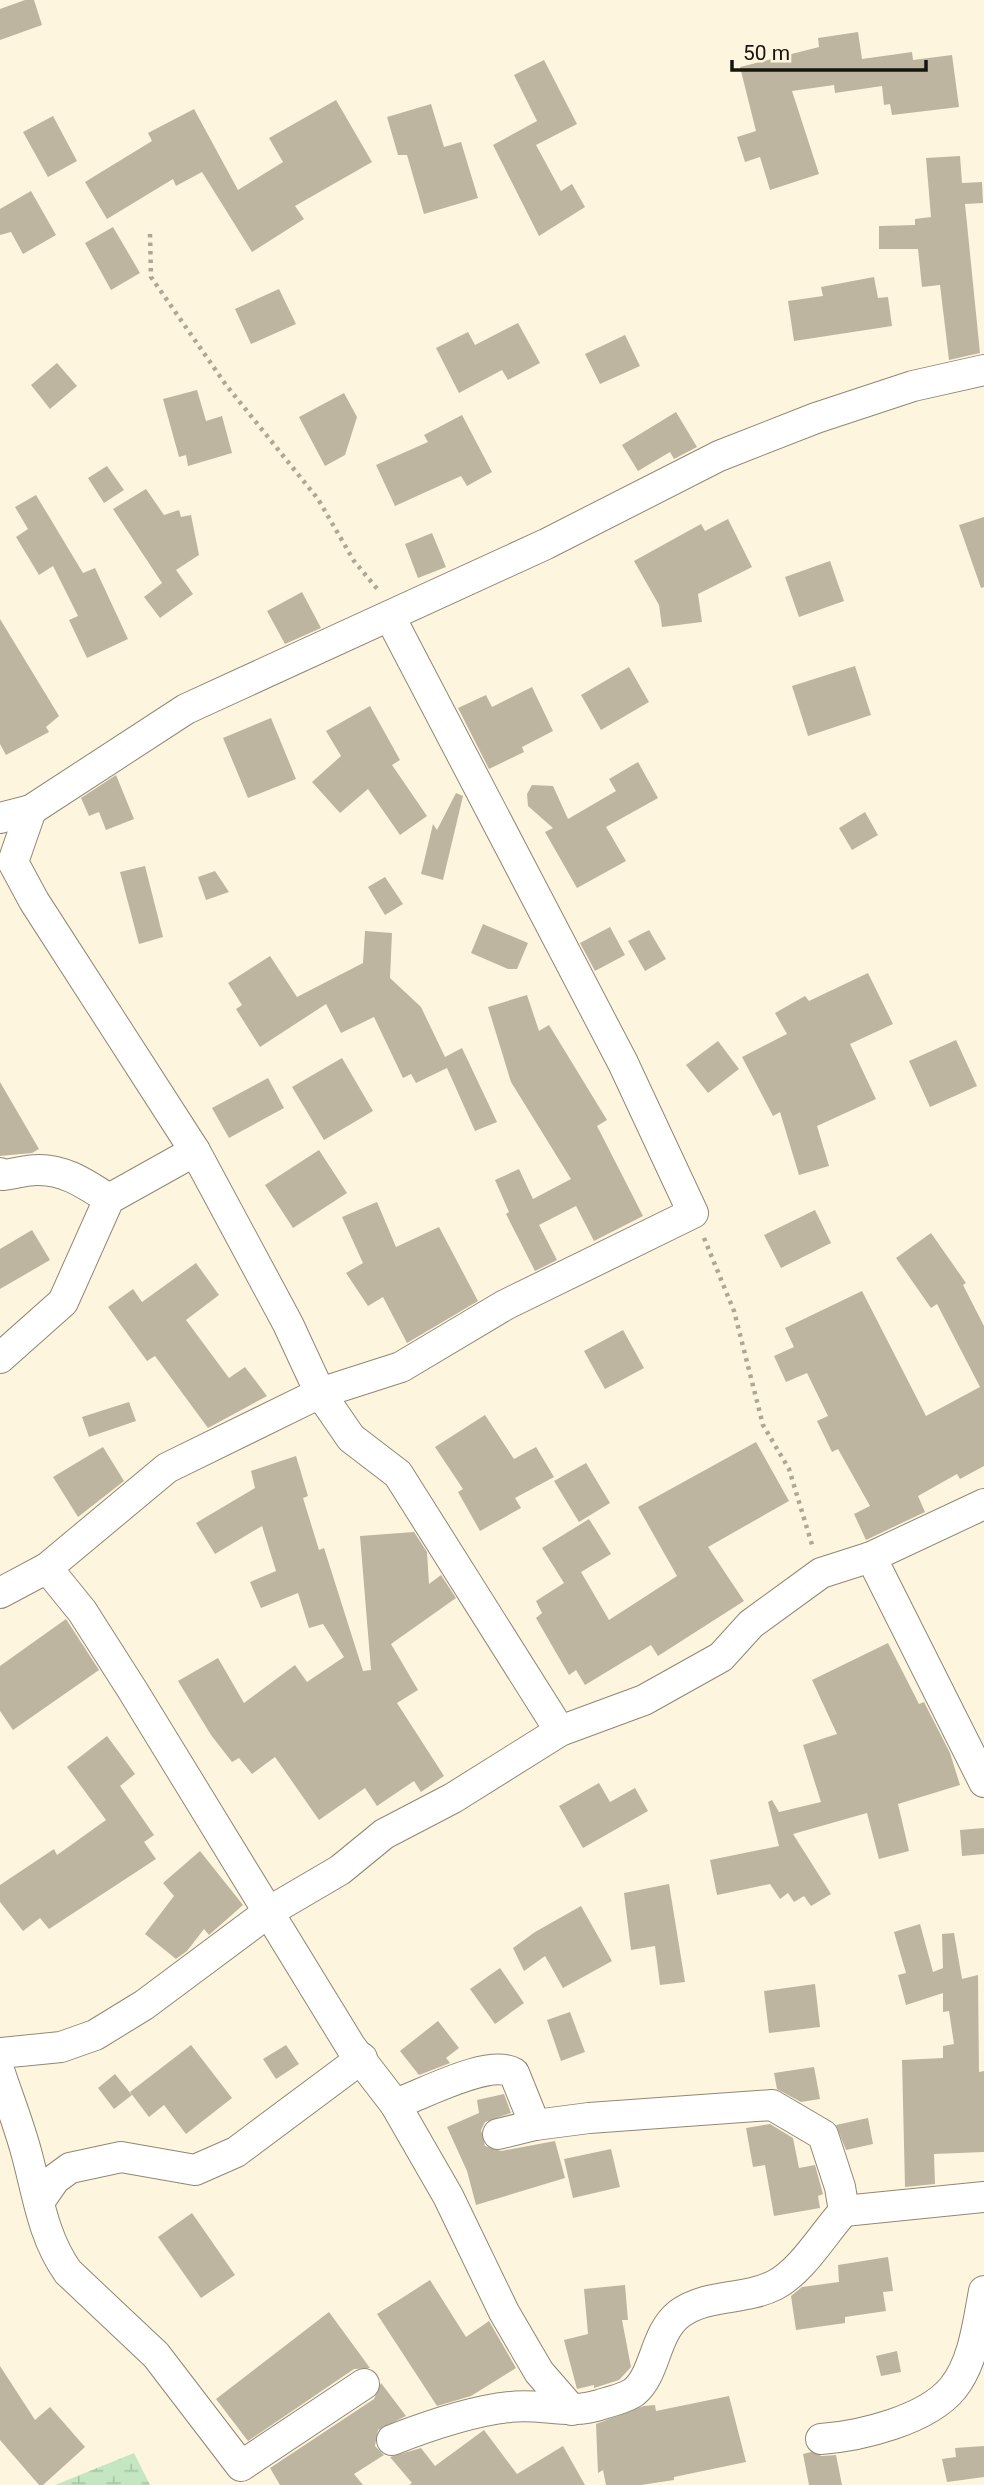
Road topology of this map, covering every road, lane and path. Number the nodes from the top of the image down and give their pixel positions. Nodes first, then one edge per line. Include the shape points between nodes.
1 (150, 234) dead end
2 (984, 370) edge
3 (394, 615) junction
4 (31, 810) junction
5 (0, 818) edge
6 (195, 1151) junction
7 (0, 1172) edge
8 (110, 1199) junction
9 (693, 1213) junction
10 (0, 1358) edge
11 (320, 1393) junction
12 (984, 1504) edge
13 (871, 1557) junction
14 (47, 1568) junction
15 (821, 1573) junction
16 (0, 1593) edge
17 (560, 1731) junction
18 (984, 1782) edge
19 (270, 1911) junction
20 (0, 2053) edge
21 (362, 2058) junction
22 (0, 2073) edge
23 (396, 2104) junction
24 (535, 2125) junction
25 (498, 2134) dead end
26 (984, 2197) edge
27 (39, 2202) junction
28 (844, 2211) junction
29 (984, 2291) edge
30 (364, 2384) dead end
31 (572, 2410) junction
32 (821, 2439) dead end
33 (392, 2440) dead end
34 (247, 2476) edge

1 - 3 path via 151,277 226,385 317,499
2 - 3 street via 901,390 719,456
3 - 4 street via 186,709
3 - 9 street via 623,1063
4 - 5 street
4 - 6 street via 13,862
6 - 8 street
6 - 11 street
7 - 8 street via 55,1172 77,1178
8 - 10 street via 63,1302
9 - 11 street via 505,1305 401,1367
9 - 15 path via 733,1311 763,1425 789,1469
11 - 14 street via 167,1468
11 - 17 street via 351,1438 398,1474
12 - 13 street
13 - 15 street
13 - 18 street
14 - 16 street
14 - 19 street via 82,1611
15 - 17 street via 751,1624 721,1657 683,1681
17 - 19 street via 453,1798 384,1834 340,1870
19 - 20 street via 96,2035 61,2048
19 - 21 street
21 - 23 street
21 - 27 street via 236,2152 195,2170 121,2157 70,2168 55,2179
22 - 27 street
23 - 24 street via 458,2079 508,2070 514,2073
23 - 31 street via 448,2196 504,2312 539,2372
24 - 25 street
24 - 28 street via 772,2105 822,2135
26 - 28 street
27 - 34 street via 47,2235 68,2272 156,2355
28 - 31 street via 776,2284 742,2297 702,2300 677,2316 659,2339 634,2392
29 - 32 street via 975,2342 954,2388 924,2411 856,2436
30 - 34 street
31 - 33 street via 509,2407

